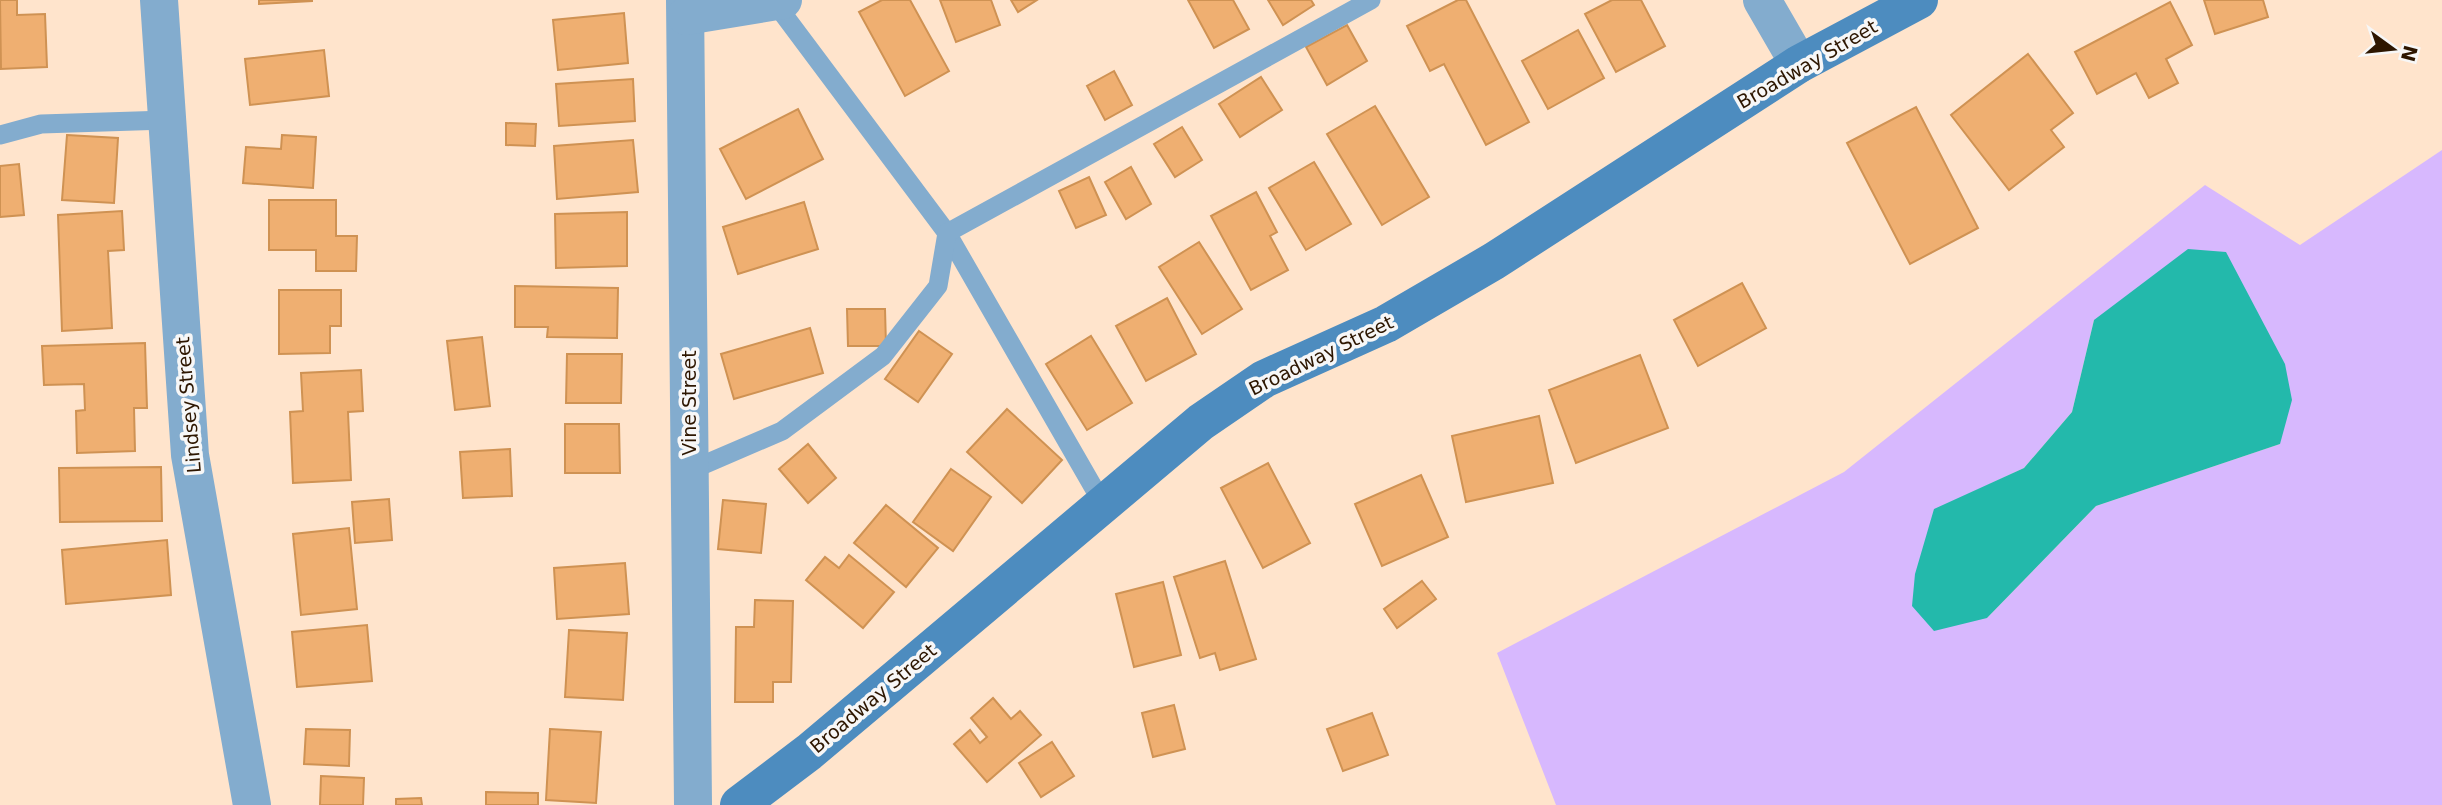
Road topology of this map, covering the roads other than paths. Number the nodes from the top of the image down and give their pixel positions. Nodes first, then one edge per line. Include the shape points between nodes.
1 (159, 0) edge
2 (1371, 0) edge
3 (1762, 0) edge
4 (1919, 0) edge
5 (779, 1) edge
6 (686, 8) edge
7 (1799, 64) junction
8 (167, 120) junction
9 (0, 135) edge
10 (947, 233) junction
11 (690, 471) junction
12 (1103, 504) junction
13 (252, 805) edge
14 (692, 805) edge
15 (739, 805) edge

1 - 8 street, Lindsey Street
2 - 10 lane
3 - 7 street
4 - 7 main road, Broadway Street
5 - 6 street
5 - 10 lane
6 - 11 street, Vine Street
7 - 12 main road, Broadway Street via 1494,261 1387,324 1264,379 1201,422
8 - 9 lane via 41,124
8 - 13 street, Lindsey Street via 190,455
10 - 11 lane via 938,286 883,355 782,431
10 - 12 lane
11 - 14 street, Vine Street
12 - 15 main road, Broadway Street via 809,752

